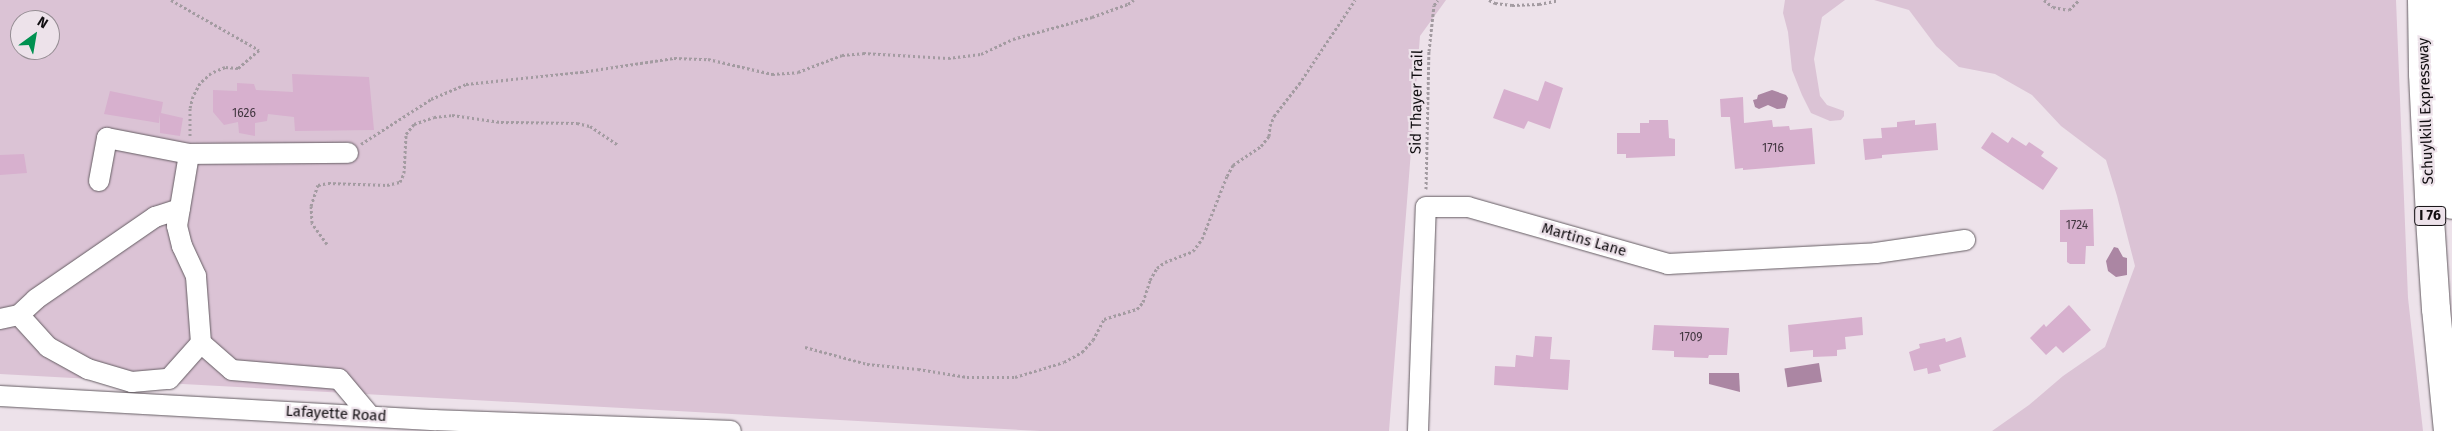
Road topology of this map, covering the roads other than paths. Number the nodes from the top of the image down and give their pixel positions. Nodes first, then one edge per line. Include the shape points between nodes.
1 (2422, 0) edge
2 (2444, 0) edge
3 (348, 153) road end
4 (188, 154) junction
5 (99, 181) dead end
6 (2452, 205) edge
7 (180, 209) junction
8 (1965, 240) dead end
9 (10, 317) edge
10 (201, 343) junction
11 (0, 396) edge
12 (370, 416) junction
13 (731, 431) edge
14 (1418, 431) edge
15 (2448, 431) edge

1 - 15 highway, Schuylkill Expressway / I 76 via 2430,219
2 - 6 highway, Schuylkill Expressway / I 76
3 - 4 street
4 - 5 street via 107,138
4 - 7 street
7 - 9 street via 155,217
7 - 10 street via 177,226 196,276
8 - 14 street, Martins Lane via 1876,253 1668,264 1468,207 1426,207
9 - 10 street via 48,347 88,369 132,382 169,379
10 - 12 street via 232,370 339,379
11 - 12 street, Lafayette Road
12 - 13 street, Lafayette Road

